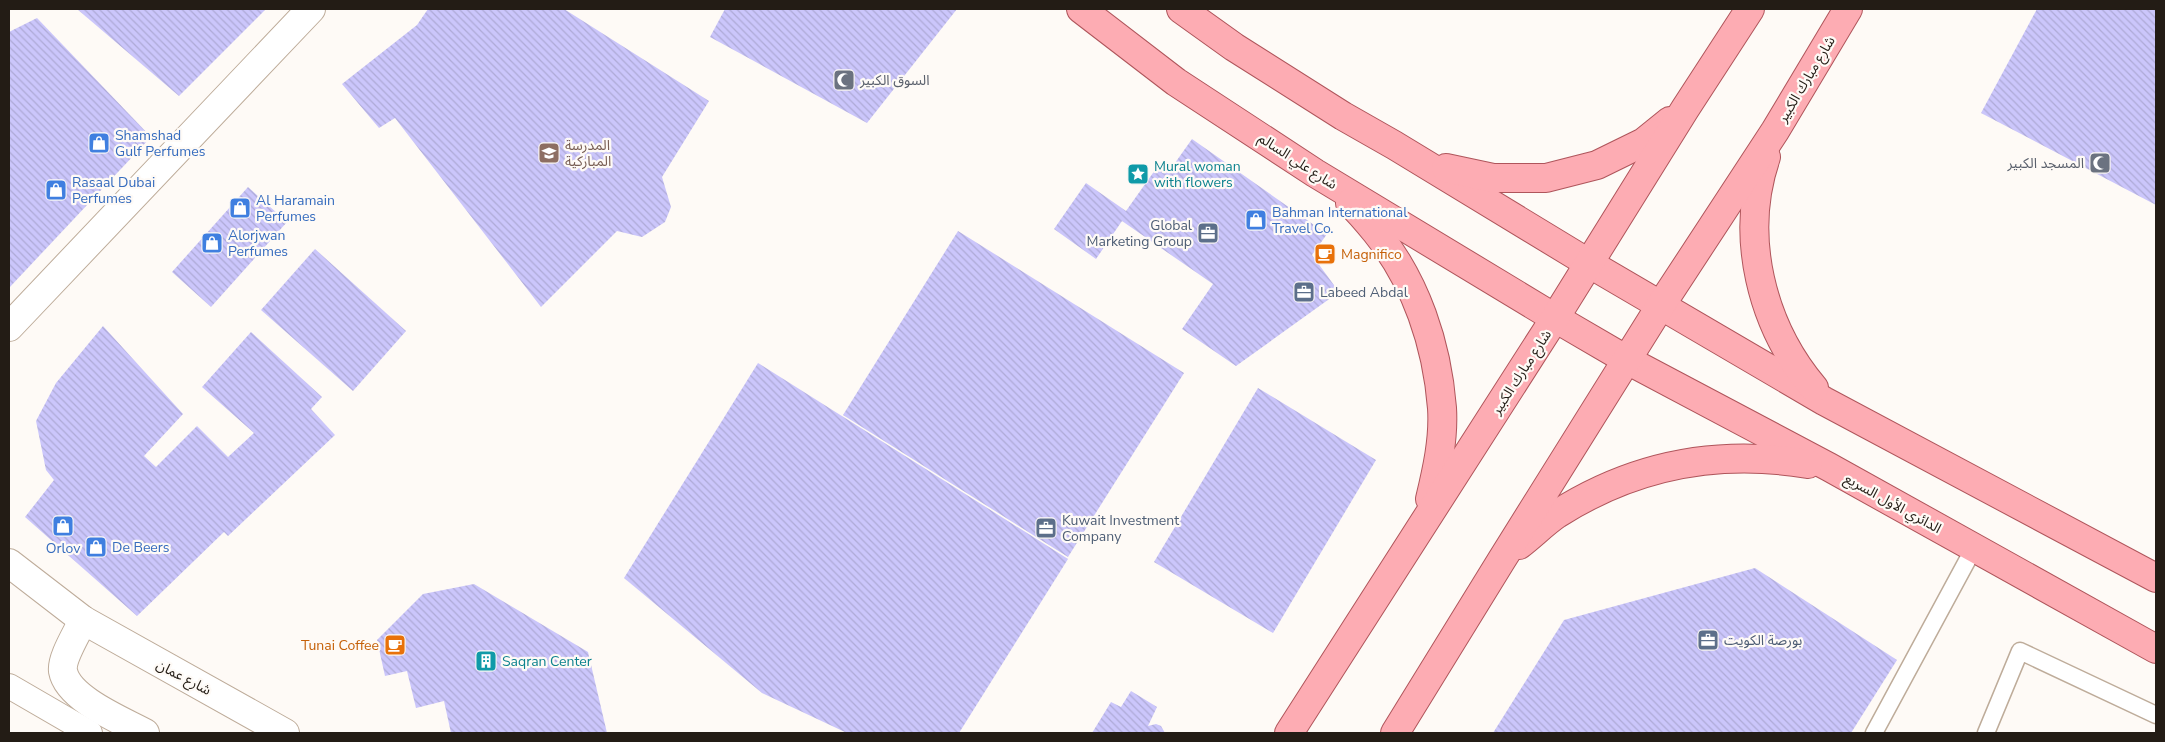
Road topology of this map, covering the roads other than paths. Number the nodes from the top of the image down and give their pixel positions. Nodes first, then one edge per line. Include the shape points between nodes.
1 (311, 9) edge
2 (1081, 9) edge
3 (1181, 9) edge
4 (1750, 9) edge
5 (1848, 9) edge
6 (1685, 109) junction
7 (1776, 131) junction
8 (1394, 145) junction
9 (1315, 173) junction
10 (1590, 264) junction
11 (1661, 304) junction
12 (1555, 318) junction
13 (9, 327) edge
14 (1627, 360) junction
15 (1824, 401) junction
16 (1829, 467) junction
17 (1425, 520) junction
18 (1974, 548) junction
19 (1500, 561) junction
20 (9, 564) edge
21 (2156, 578) edge
22 (83, 620) junction
23 (2156, 649) edge
24 (9, 686) edge
25 (2156, 715) edge
26 (90, 733) edge
27 (145, 733) edge
28 (285, 733) edge
29 (1288, 733) edge
30 (1396, 733) edge
31 (1874, 733) edge
32 (1986, 733) edge

1 - 13 street
2 - 9 main road, شارع علي السالم via 1176,82
3 - 8 main road via 1234,47
4 - 6 main road, شارع مبارك الكبير
5 - 7 main road, شارع مبارك الكبير
6 - 8 main road via 1644,142 1605,162 1546,178 1493,178 1450,169
6 - 10 main road, شارع مبارك الكبير
7 - 11 main road, شارع مبارك الكبير
7 - 15 main road via 1762,170 1755,211 1755,252 1763,294 1777,333 1797,369
8 - 10 main road
9 - 12 main road, شارع علي السالم
9 - 17 main road via 1357,209 1392,252 1418,302 1435,355 1442,410 1438,466
10 - 11 main road
10 - 12 main road, شارع مبارك الكبير
11 - 14 main road, شارع مبارك الكبير
11 - 15 main road
12 - 14 main road, شارع علي السالم
12 - 17 main road, شارع مبارك الكبير
14 - 16 main road, الدائري الأول السريع
14 - 19 main road, شارع مبارك الكبير
15 - 21 main road
16 - 18 main road, الدائري الأول السريع
16 - 19 main road via 1784,460 1724,458 1653,470 1619,482 1571,506
17 - 29 main road, شارع مبارك الكبير
18 - 23 main road, الدائري الأول السريع
18 - 31 lane
19 - 30 main road, شارع مبارك الكبير
20 - 22 street, شارع عمان
22 - 27 street via 66,656 63,671 67,679 84,701
22 - 28 street, شارع عمان
24 - 26 street
25 - 32 lane via 2020,652

